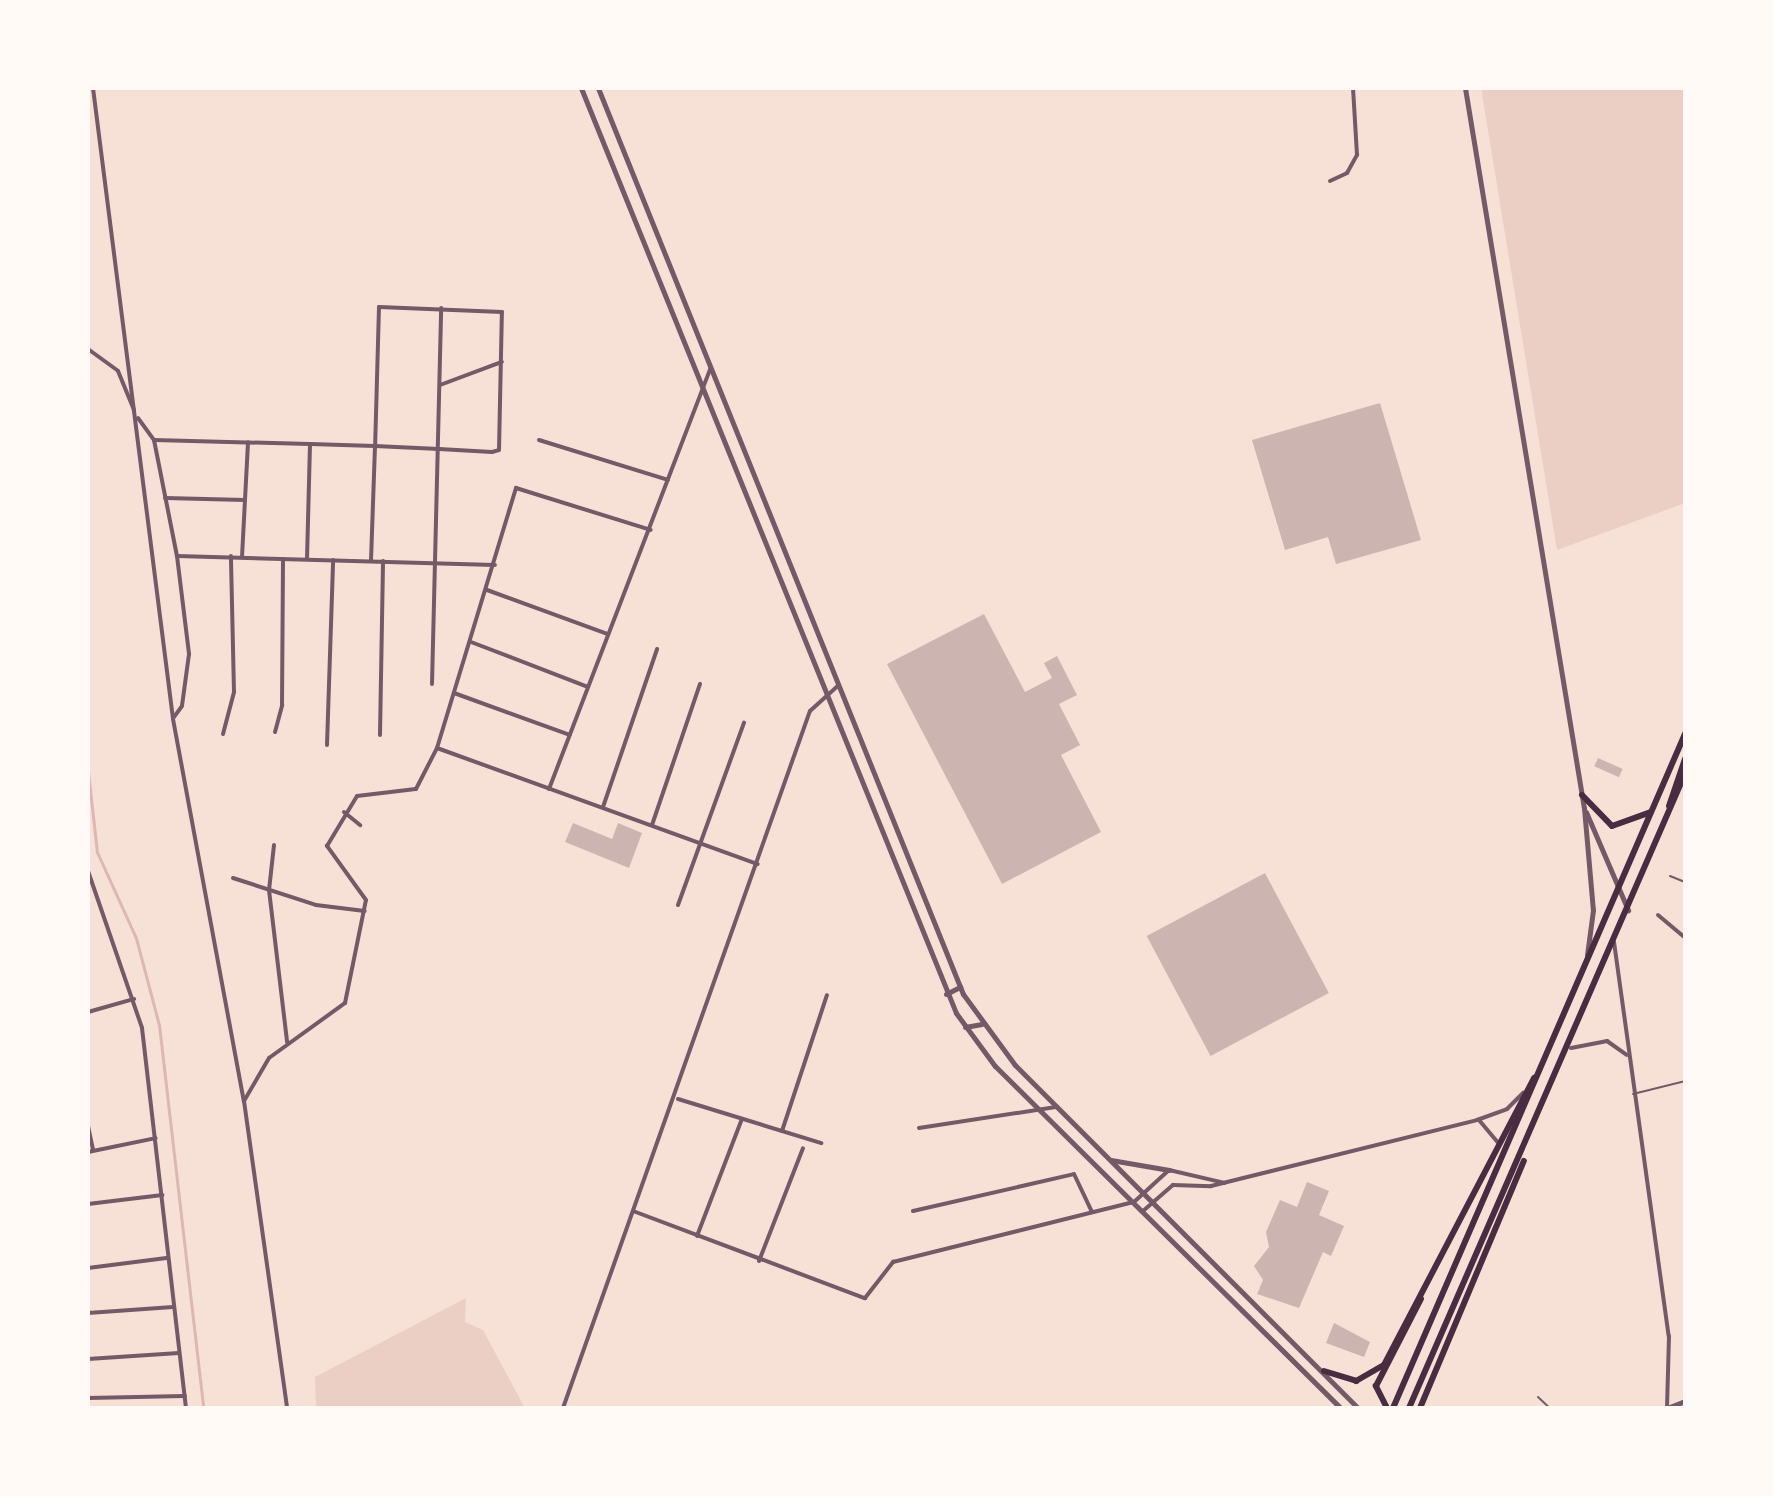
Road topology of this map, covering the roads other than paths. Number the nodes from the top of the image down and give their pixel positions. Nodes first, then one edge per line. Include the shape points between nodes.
1 (93, 88) edge
2 (581, 88) edge
3 (598, 88) edge
4 (1353, 88) edge
5 (1465, 88) edge
6 (1330, 181) dead end
7 (441, 308) junction
8 (88, 349) edge
9 (502, 362) junction
10 (711, 368) junction
11 (440, 385) junction
12 (702, 392) junction
13 (136, 416) junction
14 (154, 440) junction
15 (539, 440) dead end
16 (248, 442) junction
17 (310, 444) junction
18 (375, 446) junction
19 (439, 449) junction
20 (668, 480) junction
21 (165, 498) junction
22 (245, 500) junction
23 (651, 530) junction
24 (177, 556) junction
25 (231, 556) junction
26 (242, 557) junction
27 (283, 559) junction
28 (307, 559) junction
29 (333, 560) junction
30 (371, 561) junction
31 (383, 561) junction
32 (434, 562) junction
33 (495, 565) junction
34 (487, 590) junction
35 (607, 634) junction
36 (470, 642) junction
37 (657, 649) dead end
38 (432, 684) dead end
39 (700, 684) dead end
40 (838, 686) junction
41 (588, 687) junction
42 (454, 693) junction
43 (824, 696) junction
44 (173, 719) junction
45 (744, 723) dead end
46 (275, 732) dead end
47 (223, 734) dead end
48 (1685, 734) edge
49 (380, 735) dead end
50 (570, 735) junction
51 (327, 745) dead end
52 (437, 748) junction
53 (1685, 759) edge
54 (1685, 774) edge
55 (549, 789) junction
56 (1582, 795) junction
57 (603, 807) junction
58 (1584, 808) junction
59 (344, 812) junction
60 (1651, 812) junction
61 (1667, 817) junction
62 (360, 825) dead end
63 (652, 825) junction
64 (700, 843) junction
65 (274, 845) dead end
66 (759, 864) junction
67 (88, 871) edge
68 (1670, 876) dead end
69 (233, 878) dead end
70 (1685, 882) edge
71 (1618, 887) junction
72 (269, 890) junction
73 (678, 905) dead end
74 (365, 911) junction
75 (1628, 911) junction
76 (1658, 915) dead end
77 (1685, 938) edge
78 (1614, 942) junction
79 (1587, 956) junction
80 (960, 987) junction
81 (946, 994) junction
82 (827, 995) dead end
83 (134, 999) junction
84 (88, 1012) edge
85 (982, 1024) junction
86 (965, 1027) junction
87 (287, 1042) junction
88 (1571, 1048) junction
89 (1627, 1055) junction
90 (1539, 1072) junction
91 (1685, 1081) edge
92 (1523, 1093) junction
93 (1633, 1094) junction
94 (1548, 1098) junction
95 (678, 1099) junction
96 (244, 1101) junction
97 (1057, 1107) junction
98 (1039, 1109) junction
99 (742, 1119) junction
100 (1477, 1120) junction
101 (88, 1126) edge
102 (919, 1128) dead end
103 (782, 1131) junction
104 (156, 1138) junction
105 (821, 1143) dead end
106 (1498, 1146) junction
107 (803, 1148) dead end
108 (91, 1151) edge
109 (1109, 1159) junction
110 (1169, 1170) junction
111 (1225, 1183) junction
112 (1144, 1192) junction
113 (162, 1195) junction
114 (1153, 1201) junction
115 (1134, 1202) junction
116 (88, 1204) edge
117 (633, 1211) junction
118 (913, 1211) dead end
119 (1143, 1211) junction
120 (1092, 1212) junction
121 (697, 1236) junction
122 (166, 1258) junction
123 (759, 1261) junction
124 (88, 1268) edge
125 (1428, 1281) junction
126 (173, 1307) junction
127 (88, 1313) edge
128 (179, 1353) junction
129 (88, 1359) edge
130 (1324, 1371) junction
131 (1427, 1393) junction
132 (185, 1396) junction
133 (1538, 1397) dead end
134 (88, 1398) edge
135 (1684, 1403) edge
136 (186, 1408) edge
137 (287, 1408) edge
138 (563, 1408) edge
139 (1340, 1408) edge
140 (1358, 1408) edge
141 (1387, 1408) edge
142 (1393, 1408) edge
143 (1410, 1408) edge
144 (1420, 1408) edge
145 (1550, 1408) edge
146 (1667, 1408) edge

1 - 13 street
2 - 12 street
3 - 10 street
4 - 6 street via 1357,155 1347,173
5 - 56 street
7 - 9 street via 502,312
7 - 11 street
7 - 18 street via 379,307
8 - 13 street via 123,379
9 - 11 street
9 - 19 street via 499,450
10 - 12 street
10 - 40 street
11 - 19 street
12 - 20 street
12 - 43 street
13 - 14 street
13 - 44 street
14 - 16 street
14 - 21 street
15 - 20 street
16 - 17 street
16 - 22 street
17 - 18 street
17 - 28 street
18 - 19 street
18 - 30 street
19 - 32 street
20 - 23 street
21 - 22 street
21 - 24 street
22 - 26 street
23 - 33 street via 516,488
23 - 35 street
24 - 25 street
24 - 44 street via 189,654 182,706
25 - 26 street
25 - 47 street via 234,692
26 - 27 street
27 - 28 street
27 - 46 street
28 - 29 street
29 - 30 street
29 - 51 street
30 - 31 street
31 - 32 street
31 - 49 street
32 - 33 street
32 - 38 street
33 - 34 street
34 - 35 street
34 - 36 street
35 - 41 street
36 - 41 street
36 - 42 street
37 - 57 street
39 - 63 street
40 - 43 street
40 - 80 street
41 - 50 street
42 - 50 street
42 - 52 street
43 - 66 street via 810,711
43 - 81 street
44 - 96 street
45 - 64 street
48 - 60 highway
50 - 55 street
52 - 55 street
52 - 59 street via 416,789 357,796
53 - 61 highway
54 - 61 highway
55 - 57 street
56 - 58 street
56 - 60 highway via 1612,826
57 - 63 street
58 - 71 street
58 - 79 street via 1593,910
59 - 62 street
59 - 74 street via 327,849 365,896
60 - 71 highway
61 - 75 highway
63 - 64 street
64 - 66 street
64 - 73 street
65 - 72 street
66 - 95 street
67 - 83 street
68 - 70 lane
69 - 72 street
71 - 75 street
71 - 79 highway
72 - 74 street
72 - 87 street
74 - 87 street via 345,1003
75 - 78 highway
76 - 77 street
78 - 88 highway
78 - 89 street
79 - 90 highway
80 - 81 street
80 - 85 street
81 - 86 street
82 - 103 street
83 - 84 street
83 - 104 street
85 - 86 street
85 - 97 street
86 - 98 street
87 - 96 street
88 - 89 street via 1601,1040
88 - 94 highway
89 - 93 street
90 - 92 highway
90 - 142 highway
91 - 93 lane
92 - 100 street via 1507,1109
92 - 106 highway
93 - 146 street via 1669,1336
94 - 131 highway
94 - 143 highway
95 - 99 street
95 - 117 street
96 - 137 street
97 - 98 street
97 - 109 street
98 - 102 street
98 - 115 street
99 - 103 street
99 - 121 street
100 - 106 street via 1490,1127
100 - 111 street
101 - 108 street
103 - 105 street
104 - 108 street
104 - 113 street
106 - 125 highway
107 - 123 street
109 - 110 street
109 - 112 street
110 - 111 street
110 - 112 street
111 - 114 street via 1173,1185
112 - 114 street
112 - 115 street
113 - 116 street
113 - 122 street
114 - 119 street
114 - 130 street
115 - 119 street
115 - 120 street
117 - 121 street
117 - 138 street
118 - 120 street via 1074,1174
119 - 139 street
120 - 123 street via 893,1262 865,1298
121 - 123 street
122 - 124 street
122 - 126 street
125 - 130 highway via 1379,1370 1349,1381
125 - 141 highway via 1376,1386
126 - 127 street
126 - 128 street
128 - 129 street
128 - 132 street
130 - 140 street
131 - 143 highway
131 - 144 highway
132 - 134 street
132 - 136 street
133 - 145 lane
135 - 146 street

